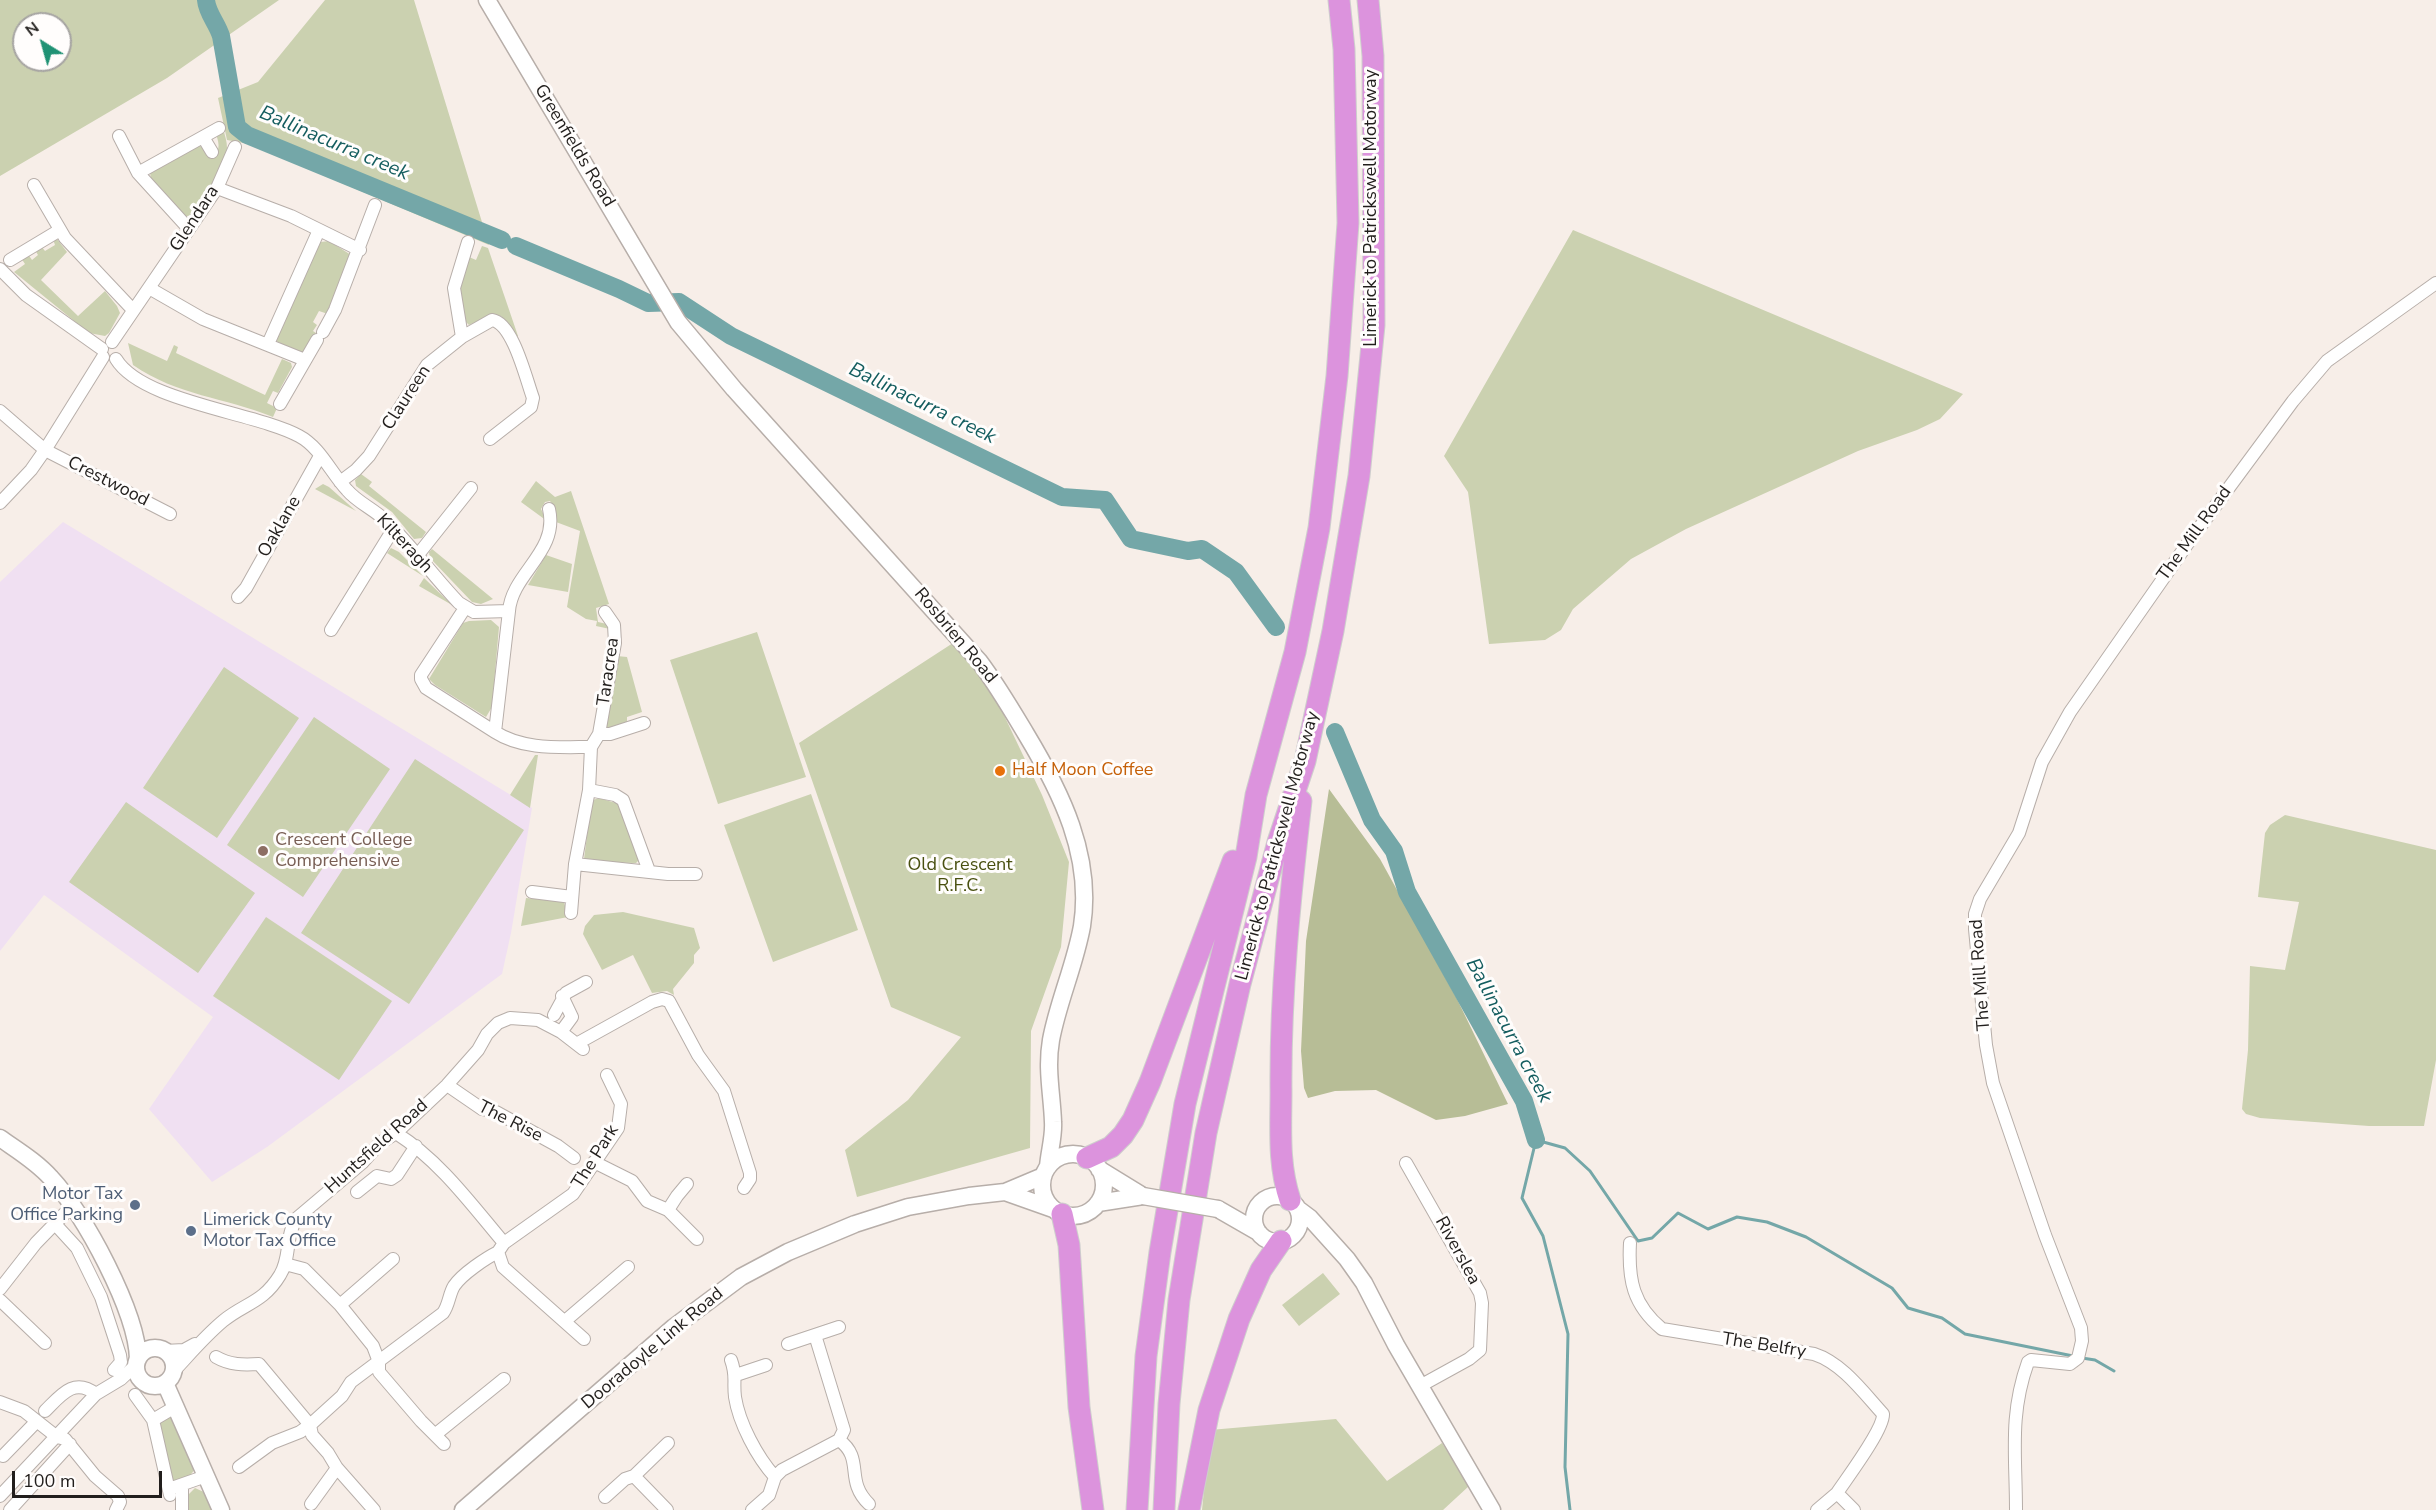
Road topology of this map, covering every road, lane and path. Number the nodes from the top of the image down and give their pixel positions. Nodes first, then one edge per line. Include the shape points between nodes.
1 (487, 0) edge
2 (1339, 0) edge
3 (1368, 0) edge
4 (219, 128) dead end
5 (119, 136) dead end
6 (203, 137) junction
7 (235, 147) dead end
8 (212, 152) dead end
9 (138, 172) junction
10 (34, 185) dead end
11 (217, 188) junction
12 (375, 205) dead end
13 (189, 228) junction
14 (60, 230) junction
15 (320, 230) junction
16 (468, 242) dead end
17 (360, 250) junction
18 (5, 264) edge
19 (2436, 283) edge
20 (149, 288) junction
21 (661, 292) joint
22 (134, 310) junction
23 (462, 337) junction
24 (268, 344) junction
25 (106, 349) junction
26 (305, 360) junction
27 (280, 404) dead end
28 (0, 411) edge
29 (490, 439) dead end
30 (45, 450) junction
31 (320, 456) junction
32 (339, 482) junction
33 (471, 488) dead end
34 (0, 503) edge
35 (549, 509) dead end
36 (170, 514) dead end
37 (394, 528) junction
38 (417, 556) junction
39 (238, 597) dead end
40 (465, 608) junction
41 (508, 611) junction
42 (605, 612) dead end
43 (331, 630) dead end
44 (644, 723) dead end
45 (495, 732) junction
46 (599, 734) junction
47 (591, 747) junction
48 (1305, 761) junction
49 (589, 790) junction
50 (1256, 795) junction
51 (575, 864) junction
52 (649, 871) junction
53 (696, 874) dead end
54 (532, 892) dead end
55 (572, 897) junction
56 (571, 913) dead end
57 (586, 982) dead end
58 (562, 996) junction
59 (554, 1016) dead end
60 (561, 1032) junction
61 (607, 1075) dead end
62 (447, 1085) junction
63 (1053, 1122) junction
64 (396, 1133) junction
65 (0, 1138) edge
66 (416, 1146) junction
67 (574, 1158) dead end
68 (1087, 1160) junction
69 (594, 1162) junction
70 (1406, 1163) dead end
71 (1045, 1171) junction
72 (687, 1184) dead end
73 (744, 1188) dead end
74 (357, 1192) dead end
75 (1005, 1192) junction
76 (1143, 1196) junction
77 (1098, 1203) junction
78 (1260, 1203) junction
79 (1294, 1204) junction
80 (72, 1206) junction
81 (1218, 1209) junction
82 (668, 1210) junction
83 (1057, 1212) junction
84 (54, 1224) junction
85 (1258, 1232) junction
86 (697, 1239) dead end
87 (1286, 1239) junction
88 (1331, 1243) junction
89 (1630, 1243) dead end
90 (501, 1248) junction
91 (393, 1259) dead end
92 (285, 1264) junction
93 (628, 1267) dead end
94 (0, 1289) edge
95 (0, 1300) edge
96 (340, 1305) junction
97 (565, 1321) junction
98 (839, 1327) dead end
99 (136, 1333) junction
100 (815, 1335) junction
101 (584, 1340) dead end
102 (199, 1342) junction
103 (45, 1343) dead end
104 (117, 1343) junction
105 (788, 1344) dead end
106 (161, 1349) junction
107 (216, 1357) dead end
108 (731, 1360) dead end
109 (379, 1362) junction
110 (766, 1365) dead end
111 (138, 1367) junction
112 (118, 1374) junction
113 (736, 1375) junction
114 (169, 1377) junction
115 (504, 1379) dead end
116 (1420, 1386) junction
117 (96, 1394) junction
118 (135, 1395) dead end
119 (0, 1402) edge
120 (175, 1407) junction
121 (41, 1416) junction
122 (153, 1420) junction
123 (310, 1425) junction
124 (57, 1437) junction
125 (839, 1440) junction
126 (668, 1443) dead end
127 (70, 1444) junction
128 (3, 1456) dead end
129 (239, 1467) dead end
130 (337, 1468) junction
131 (206, 1476) junction
132 (634, 1476) junction
133 (775, 1477) junction
134 (182, 1485) junction
135 (4, 1491) edge
136 (1838, 1493) junction
137 (605, 1497) dead end
138 (21, 1498) junction
139 (311, 1504) dead end
140 (869, 1504) dead end
141 (10, 1510) edge
142 (116, 1510) edge
143 (182, 1510) edge
144 (221, 1510) edge
145 (375, 1510) edge
146 (463, 1510) edge
147 (668, 1510) edge
148 (753, 1510) edge
149 (1093, 1510) edge
150 (1137, 1510) edge
151 (1164, 1510) edge
152 (1189, 1510) edge
153 (1492, 1510) edge
154 (1817, 1510) edge
155 (1854, 1510) edge
156 (2016, 1510) edge

1 - 21 street, Greenfields Road
2 - 50 highway, Limerick to Patrickswell Motorway via 1348,167 1337,376 1319,528 1296,652
3 - 48 highway, Limerick to Patrickswell Motorway via 1373,56 1374,325 1359,476 1333,631
4 - 6 street
5 - 9 street
6 - 8 street
6 - 9 street
7 - 11 street, Glendara
9 - 13 street
10 - 14 street
11 - 13 street, Glendara
11 - 15 street
12 - 17 street
13 - 20 street, Glendara
14 - 18 street
14 - 22 street
15 - 17 street
15 - 24 street
16 - 23 street via 454,289
17 - 26 street via 335,310
18 - 25 street via 26,295
19 - 156 street, The Mill Road via 2327,361 2241,470 2070,712 2042,762 2019,833 1975,914 1989,1064 2038,1214 2081,1328 2082,1341 2078,1358 2070,1364 2028,1362 2015,1409
20 - 22 street, Glendara
20 - 24 street via 203,319
21 - 63 street, Rosbrien Road via 690,338 980,662 1066,807 1078,850 1082,924 1051,1039 1048,1077
22 - 25 street, Glendara
23 - 29 street via 492,320 503,325 533,398 531,407
23 - 32 street, Claureen via 427,365 369,456
24 - 26 street
25 - 30 street
25 - 31 street, Kilteragh via 119,348 116,359 130,374 165,393 282,429 308,441
26 - 27 street
28 - 30 street
30 - 34 street
30 - 36 street, Crestwood
31 - 32 street, Kilteragh
31 - 39 street, Oaklane
32 - 37 street, Kilteragh
33 - 38 street
35 - 41 street via 552,522 546,540
37 - 38 street, Kilteragh
37 - 43 street
38 - 40 street, Kilteragh
40 - 41 street via 483,613
40 - 45 street via 421,680 426,688
41 - 45 street
42 - 46 street, Taracrea via 614,626 615,643
44 - 46 street, Taracrea
45 - 47 street via 533,746
46 - 47 street, Taracrea
47 - 49 street, Taracrea
48 - 79 highway via 1285,941 1280,1060 1281,1162
48 - 151 highway, Limerick to Patrickswell Motorway via 1240,984 1206,1132 1178,1310
49 - 51 street, Taracrea
49 - 52 street via 623,800
50 - 68 highway via 1133,1120 1111,1147
50 - 150 highway, Limerick to Patrickswell Motorway via 1246,857 1185,1104 1172,1178 1146,1356
51 - 52 street
51 - 55 street, Taracrea
52 - 53 street
54 - 55 street
55 - 56 street, Taracrea
57 - 58 street
58 - 59 street
58 - 60 street via 572,1017
60 - 62 street, Huntsfield Road via 538,1020 504,1019 487,1034
60 - 73 street via 581,1046 652,1002 669,1001 724,1091 750,1173
61 - 69 street, The Park via 622,1112 618,1128
62 - 64 street, Huntsfield Road
62 - 67 street, The Rise via 482,1109 496,1112
63 - 68 street, Rosbrien Road
63 - 71 street, Rosbrien Road
64 - 66 street
64 - 92 street, Huntsfield Road via 297,1218 292,1225
65 - 80 street via 51,1177
66 - 74 street via 391,1179 377,1176
66 - 90 street
68 - 71 street via 1063,1156
68 - 76 street
68 - 77 street via 1104,1186
69 - 82 street via 632,1181 647,1201
69 - 90 street, The Park via 573,1194
70 - 116 street, Riverslea via 1458,1252 1482,1303 1480,1350
71 - 75 street, Dooradoyle Link Road
71 - 83 street via 1043,1194
72 - 82 street
75 - 83 street, Dooradoyle Link Road
75 - 146 street, Dooradoyle Link Road via 908,1207 855,1224 741,1277 674,1327
76 - 77 street
76 - 81 street, bridge
77 - 83 street via 1082,1215
78 - 79 street via 1271,1196 1284,1197
78 - 81 street
78 - 85 street via 1254,1218
79 - 87 street via 1299,1225
79 - 88 street
80 - 84 street
80 - 99 street via 104,1261
81 - 85 street
82 - 86 street
83 - 149 highway via 1069,1245 1079,1407
84 - 94 street
84 - 104 street via 77,1248 101,1297
85 - 87 street via 1268,1240
87 - 88 street
87 - 152 highway via 1261,1270 1239,1319 1209,1410
88 - 116 street via 1364,1283
89 - 136 street, The Belfry via 1634,1290 1649,1318 1662,1329 1826,1358 1883,1414 1878,1429
90 - 97 street via 503,1267
90 - 109 street, The Park via 454,1286 443,1313
91 - 96 street
92 - 96 street via 304,1269
92 - 102 street, Huntsfield Road via 264,1296 226,1319
93 - 97 street
95 - 103 street
96 - 109 street via 374,1346
97 - 101 street
98 - 100 street
99 - 104 street
99 - 106 street
99 - 111 street
100 - 105 street
100 - 125 street via 844,1430
102 - 106 street, Huntsfield Road via 184,1350
102 - 114 street, Huntsfield Road
104 - 112 street via 121,1362
106 - 111 street via 145,1351
106 - 114 street via 172,1358
107 - 123 street via 240,1365 259,1364
108 - 113 street
109 - 115 street via 379,1372 440,1439
109 - 123 street, The Park via 351,1382 342,1396
110 - 113 street
111 - 112 street
111 - 114 street via 149,1385
112 - 117 street
113 - 133 street via 736,1399 749,1436
114 - 120 street
116 - 153 street
117 - 121 street via 81,1386 66,1392
117 - 124 street
118 - 122 street
119 - 121 street
120 - 122 street
120 - 131 street
121 - 124 street
121 - 128 street
122 - 134 street via 170,1492
123 - 129 street, The Park via 272,1443
123 - 130 street via 312,1435
124 - 127 street
124 - 135 street
125 - 133 street via 796,1461
125 - 140 street via 852,1452 857,1490
126 - 132 street
127 - 138 street
127 - 142 street via 95,1476 118,1496
130 - 139 street
130 - 145 street
131 - 134 street
131 - 144 street
132 - 137 street
132 - 147 street
133 - 148 street via 772,1491
134 - 143 street
135 - 138 street
136 - 154 street, The Belfry
136 - 155 street
138 - 141 street

